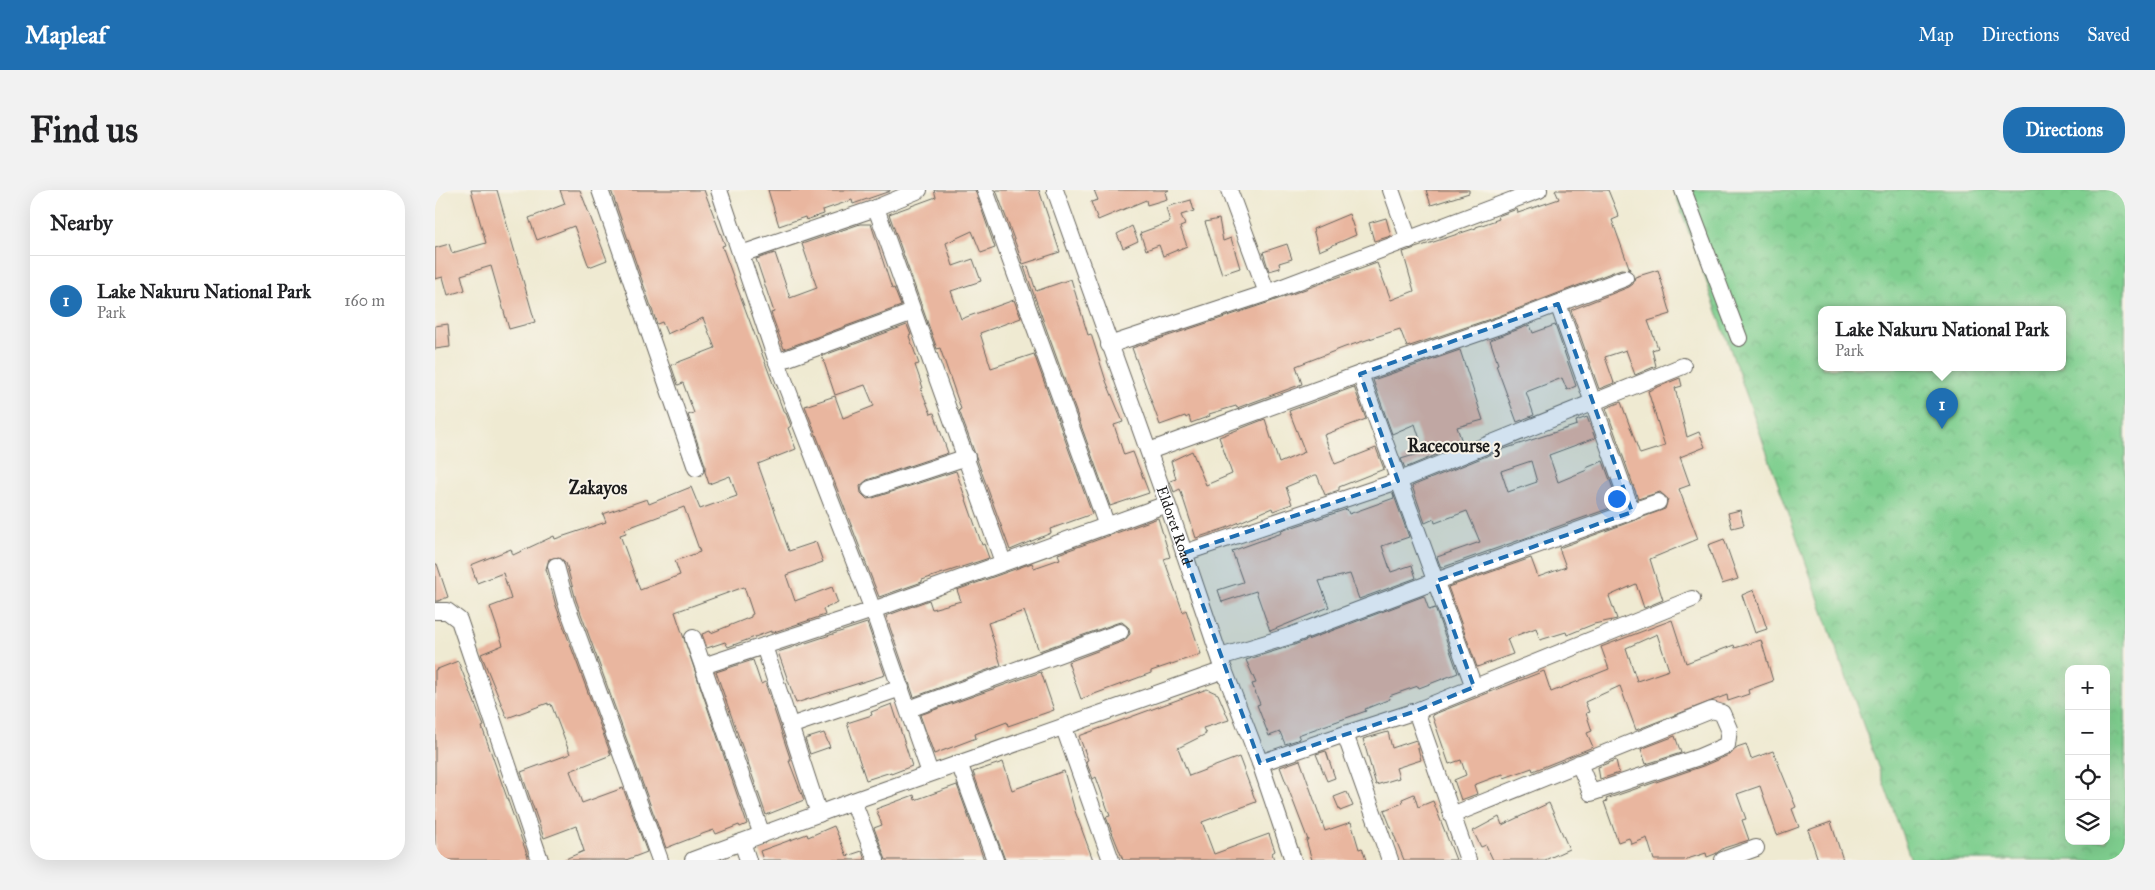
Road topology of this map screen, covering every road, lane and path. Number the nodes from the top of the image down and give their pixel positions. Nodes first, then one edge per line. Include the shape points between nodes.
1 (600, 190) edge
2 (719, 190) edge
3 (919, 190) edge
4 (985, 190) edge
5 (1055, 190) edge
6 (1229, 190) edge
7 (1391, 190) edge
8 (1539, 190) edge
9 (1683, 190) edge
10 (876, 208) junction
11 (1409, 240) junction
12 (741, 254) junction
13 (1625, 278) dead end
14 (1267, 293) junction
15 (1558, 304) junction
16 (913, 312) junction
17 (1739, 338) dead end
18 (1109, 344) junction
19 (777, 362) junction
20 (1683, 366) dead end
21 (1360, 374) junction
22 (1593, 403) junction
23 (1149, 451) junction
24 (967, 457) junction
25 (696, 468) dead end
26 (1398, 481) junction
27 (870, 489) dead end
28 (1658, 502) dead end
29 (1167, 504) junction
30 (1632, 512) junction
31 (1107, 526) junction
32 (1184, 553) junction
33 (1003, 562) junction
34 (555, 566) dead end
35 (1435, 581) junction
36 (1693, 599) dead end
37 (873, 610) junction
38 (435, 611) edge
39 (1120, 632) dead end
40 (693, 638) dead end
41 (764, 646) junction
42 (1222, 664) junction
43 (703, 666) junction
44 (1473, 687) junction
45 (901, 688) junction
46 (909, 709) junction
47 (1416, 711) junction
48 (790, 726) junction
49 (1063, 728) junction
50 (1345, 734) junction
51 (959, 763) junction
52 (1260, 763) junction
53 (1579, 763) junction
54 (930, 773) junction
55 (853, 800) junction
56 (819, 814) junction
57 (1452, 815) junction
58 (762, 836) junction
59 (742, 842) junction
60 (1756, 848) dead end
61 (540, 860) edge
62 (660, 860) edge
63 (693, 860) edge
64 (748, 860) edge
65 (875, 860) edge
66 (995, 860) edge
67 (1111, 860) edge
68 (1293, 860) edge
69 (1390, 860) edge
70 (1468, 860) edge
71 (1723, 860) edge

1 - 25 street
2 - 12 street
3 - 10 street
4 - 31 street
5 - 18 street, Eldoret Road
6 - 14 street
7 - 11 street
8 - 11 street
9 - 17 street
10 - 12 street
10 - 16 street
11 - 14 street
12 - 19 street
13 - 15 street
14 - 18 street
15 - 21 street
15 - 22 street
16 - 19 street
16 - 24 street
18 - 23 street, Eldoret Road
19 - 37 street
20 - 22 street
21 - 23 street
21 - 26 street
22 - 26 street
22 - 30 street
23 - 29 street, Eldoret Road
24 - 27 street
24 - 33 street
26 - 32 street
26 - 35 street
28 - 30 street
29 - 31 street
29 - 32 street, Eldoret Road
30 - 35 street
31 - 33 street
32 - 42 street, Eldoret Road
33 - 37 street
34 - 62 street
35 - 42 street
35 - 44 street
36 - 44 street
37 - 41 street
37 - 45 street
38 - 61 street via 447,611 459,620
39 - 46 street
40 - 43 street
41 - 43 street
41 - 48 street
42 - 49 street
42 - 52 street, Eldoret Road
43 - 58 street
44 - 47 street
45 - 46 street
45 - 48 street
46 - 54 street
47 - 50 street
47 - 57 street
48 - 56 street
49 - 51 street
49 - 67 street
50 - 52 street
50 - 69 street
51 - 54 street
51 - 66 street
52 - 68 street, Eldoret Road
53 - 53 street via 1712,710 1722,713 1729,730 1727,744 1672,767 1591,793
53 - 57 street
54 - 55 street
55 - 56 street
55 - 65 street
56 - 58 street
57 - 70 street
58 - 59 street
59 - 63 street
59 - 64 street
60 - 71 street

